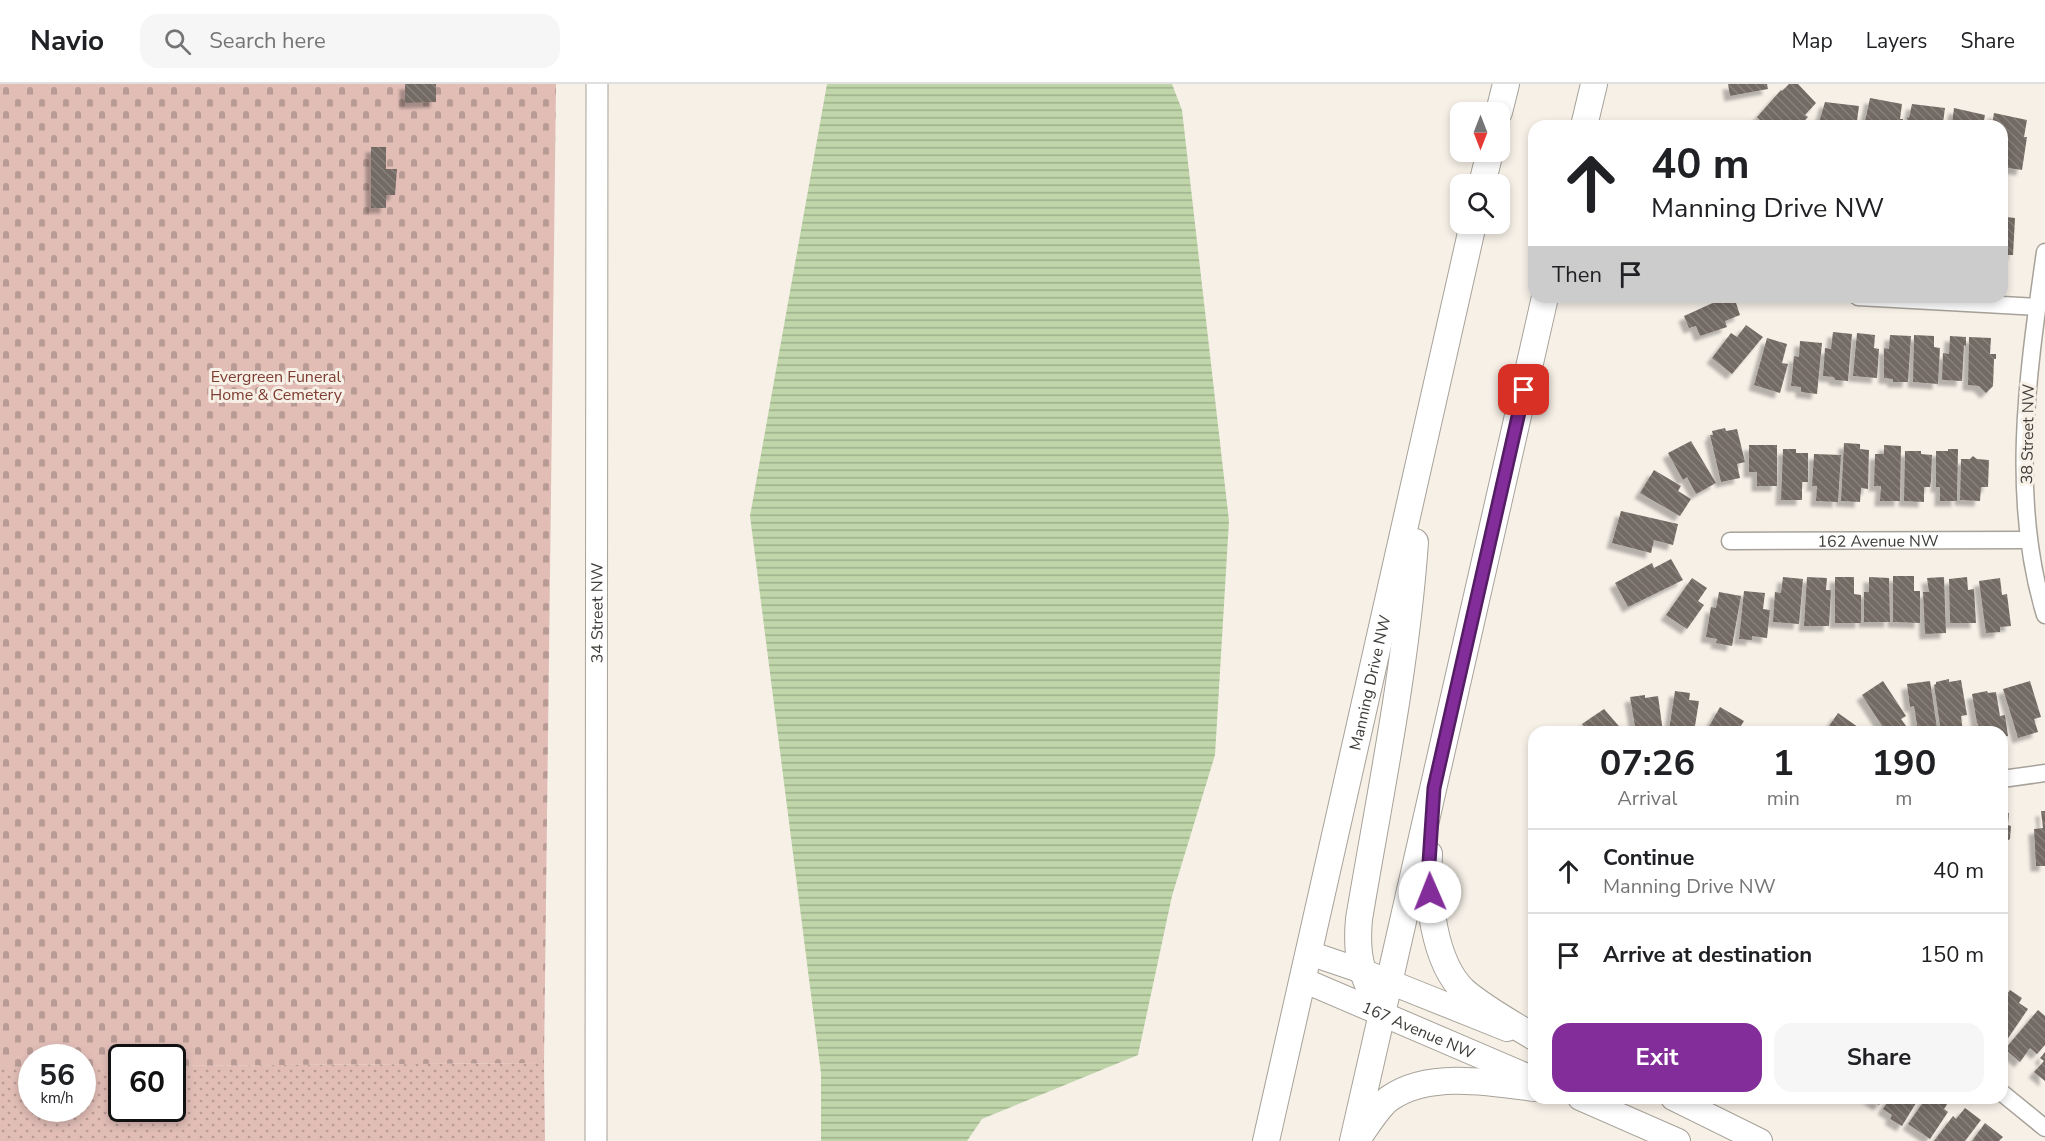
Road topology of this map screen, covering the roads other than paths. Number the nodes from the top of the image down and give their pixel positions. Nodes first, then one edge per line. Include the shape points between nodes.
1 (597, 84) edge
2 (1506, 84) edge
3 (1594, 84) edge
4 (1502, 102) edge
5 (1585, 120) edge
6 (1471, 234) edge
7 (2045, 252) edge
8 (1544, 303) edge
9 (1965, 303) edge
10 (2037, 307) junction
11 (1420, 463) junction
12 (2028, 540) junction
13 (1730, 541) dead end
14 (2045, 615) edge
15 (2045, 773) edge
16 (2008, 778) edge
17 (1434, 788) junction
18 (1309, 953) junction
19 (1362, 971) junction
20 (1303, 980) junction
21 (1389, 981) junction
22 (1380, 1013) junction
23 (1528, 1035) edge
24 (1528, 1037) edge
25 (1528, 1076) edge
26 (1528, 1087) edge
27 (2008, 1098) edge
28 (1594, 1104) edge
29 (1686, 1104) edge
30 (2045, 1128) edge
31 (596, 1141) edge
32 (1266, 1141) edge
33 (1354, 1141) edge
34 (1678, 1141) edge
35 (1760, 1141) edge

1 - 31 street, 34 Street NW
2 - 4 main road
3 - 5 main road
6 - 11 main road, Manning Drive NW
7 - 10 street, 38 Street NW
8 - 17 main road
9 - 10 street
10 - 12 street, 38 Street NW via 2025,415
11 - 18 main road, Manning Drive NW
11 - 19 main road via 1410,603 1359,919 1357,942
12 - 13 street, 162 Avenue NW
12 - 14 street, 38 Street NW
15 - 16 street
17 - 21 main road
17 - 23 main road via 1428,878 1442,954 1452,977 1464,991
18 - 19 main road, 167 Avenue NW
18 - 20 main road, Manning Drive NW
19 - 21 main road, 167 Avenue NW
19 - 22 main road
20 - 22 main road, 167 Avenue NW
20 - 32 main road, Manning Drive NW
21 - 22 main road
21 - 24 main road, 167 Avenue NW
22 - 25 main road, 167 Avenue NW
22 - 33 main road
26 - 33 main road via 1467,1081 1424,1082 1390,1098
27 - 30 street
28 - 34 main road
29 - 35 main road

